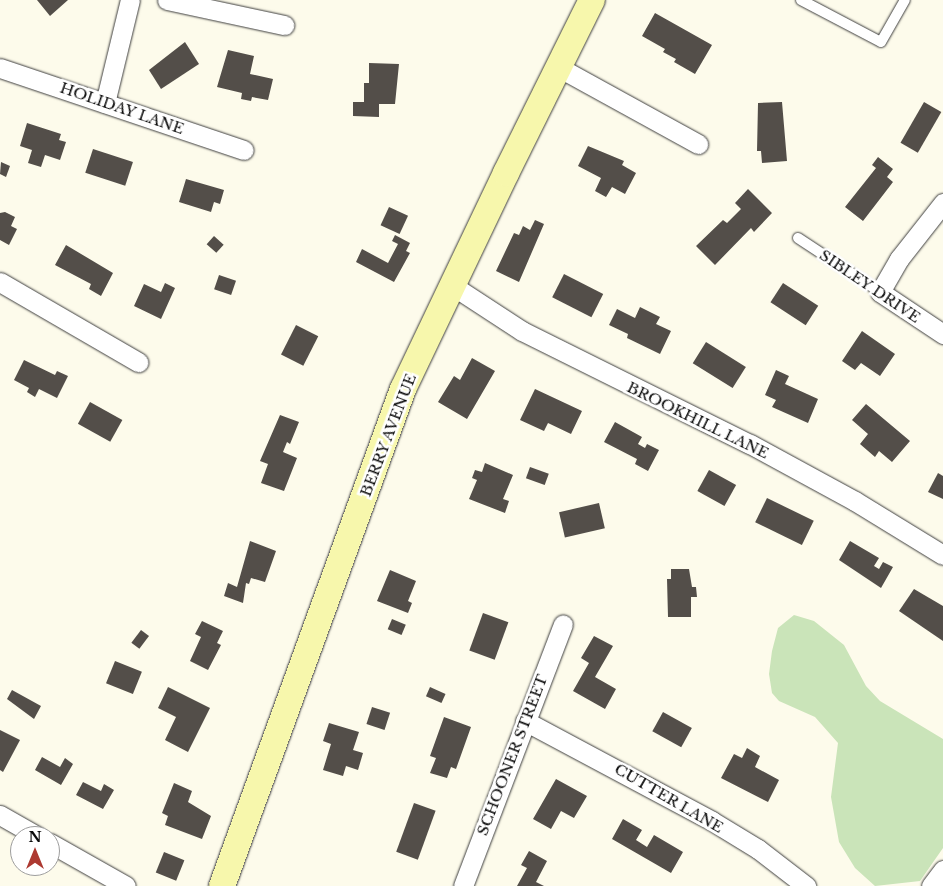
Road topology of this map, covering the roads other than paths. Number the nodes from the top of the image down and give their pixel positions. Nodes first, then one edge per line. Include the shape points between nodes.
1 (130, 0) edge
2 (167, 0) edge
3 (592, 0) edge
4 (801, 0) edge
5 (905, 0) edge
6 (284, 25) dead end
7 (558, 67) junction
8 (0, 68) edge
9 (104, 103) junction
10 (698, 144) dead end
11 (244, 150) dead end
12 (943, 203) edge
13 (798, 238) dead end
14 (0, 282) edge
15 (453, 286) junction
16 (880, 292) junction
17 (943, 334) edge
18 (138, 362) dead end
19 (943, 555) edge
20 (563, 624) dead end
21 (525, 721) junction
22 (0, 816) edge
23 (18, 826) edge
24 (60, 850) edge
25 (943, 870) edge
26 (126, 886) edge
27 (222, 886) edge
28 (463, 886) edge
29 (806, 886) edge
30 (931, 886) edge

1 - 9 street
2 - 6 street
3 - 7 street, BERRY AVENUE
4 - 5 lane via 881,42
7 - 10 street
7 - 15 street, BERRY AVENUE
8 - 9 street, HOLIDAY LANE
9 - 11 street, HOLIDAY LANE
12 - 16 street via 899,259
13 - 16 lane, SIBLEY DRIVE
14 - 18 street
15 - 19 street, BROOKHILL LANE via 522,332 750,444 855,501
15 - 27 street, BERRY AVENUE via 403,389
16 - 17 street, SIBLEY DRIVE
20 - 21 street, SCHOONER STREET
21 - 28 street, SCHOONER STREET
21 - 29 street, CUTTER LANE via 712,821 758,849
22 - 23 street
24 - 26 street
25 - 30 street

